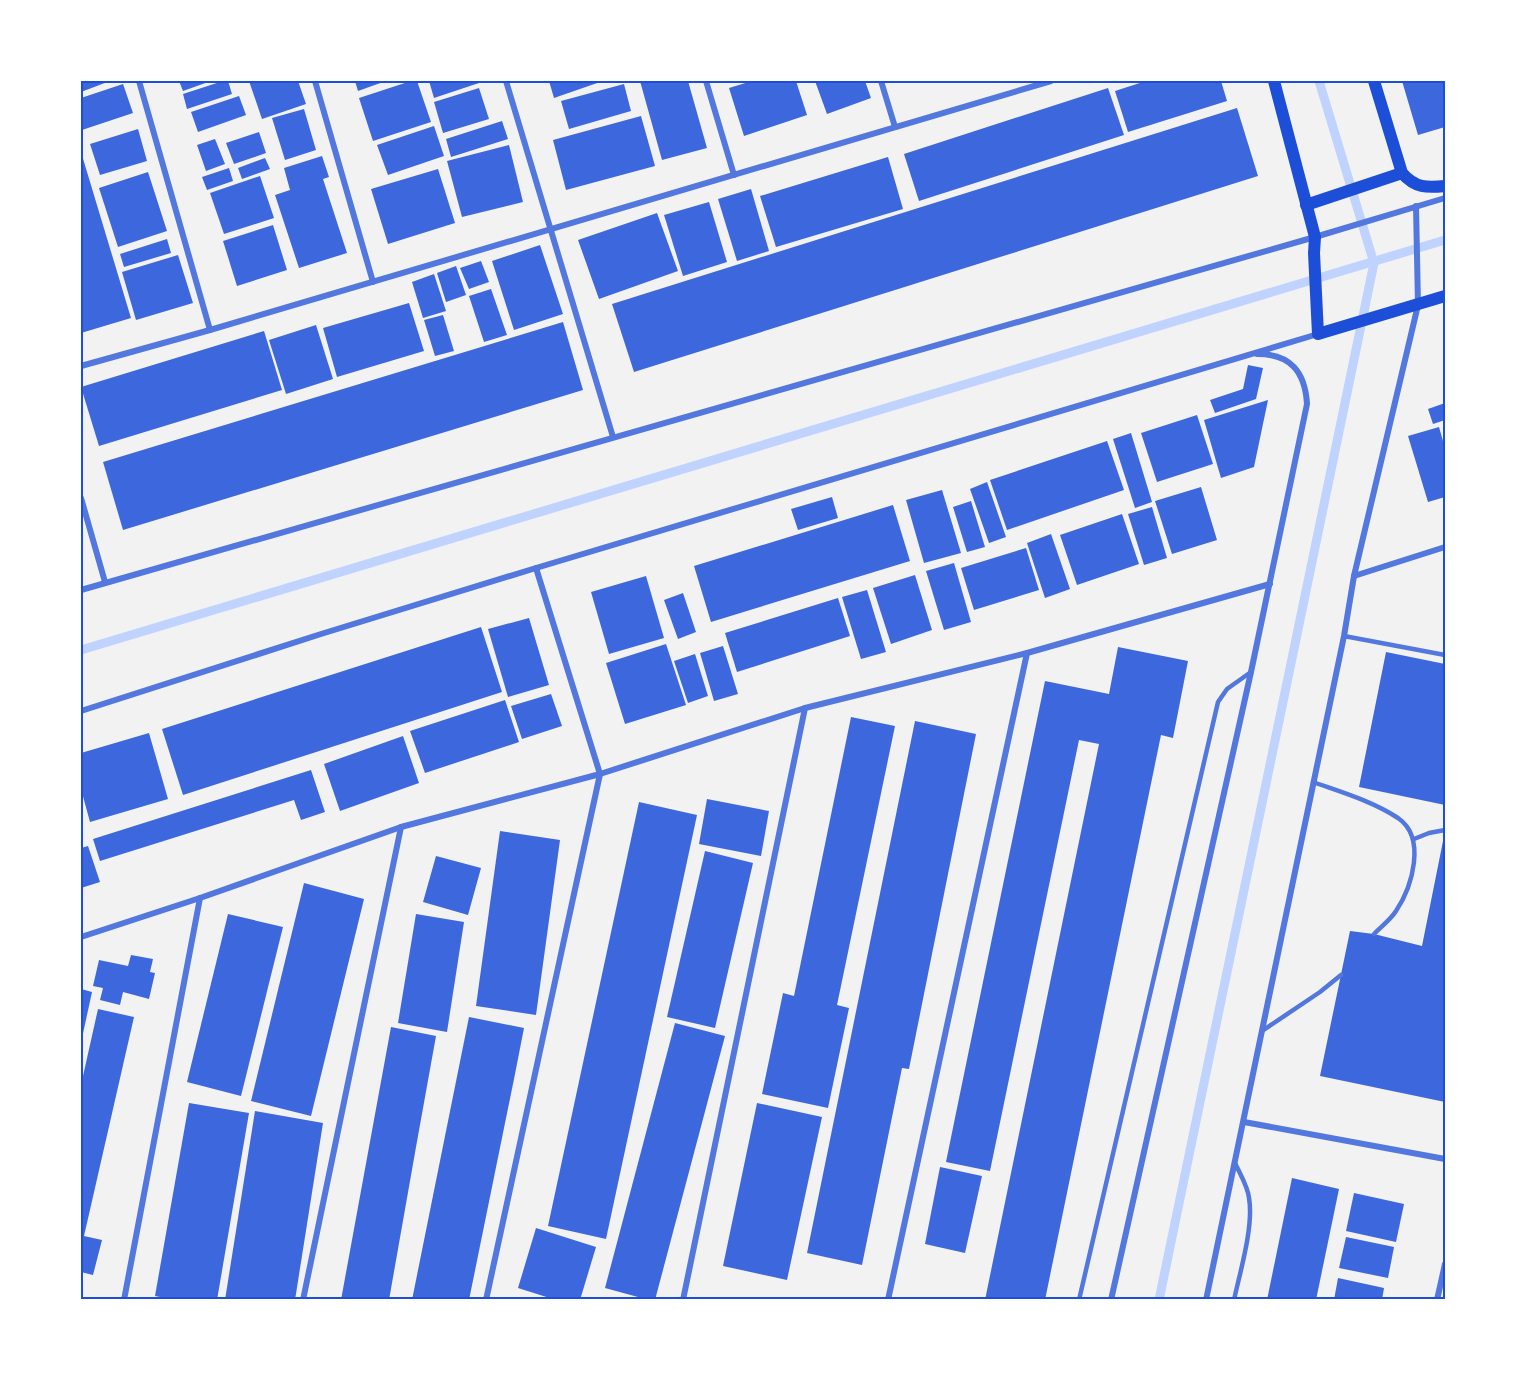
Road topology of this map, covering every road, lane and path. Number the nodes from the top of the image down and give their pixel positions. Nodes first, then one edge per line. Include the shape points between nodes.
1 (139, 81) edge
2 (315, 81) edge
3 (506, 81) edge
4 (706, 81) edge
5 (882, 81) edge
6 (1051, 81) edge
7 (1274, 81) edge
8 (1374, 81) edge
9 (895, 127) junction
10 (1402, 173) junction
11 (734, 175) junction
12 (1445, 186) edge
13 (1445, 198) edge
14 (1306, 205) junction
15 (1416, 206) junction
16 (550, 229) junction
17 (1315, 237) junction
18 (373, 282) junction
19 (1445, 296) edge
20 (1418, 305) junction
21 (210, 330) junction
22 (1318, 334) junction
23 (1229, 360) junction
24 (81, 366) edge
25 (613, 437) junction
26 (81, 498) edge
27 (1445, 547) edge
28 (536, 568) junction
29 (1354, 576) junction
30 (105, 582) junction
31 (1270, 584) junction
32 (81, 590) edge
33 (1344, 636) junction
34 (1027, 653) junction
35 (1445, 655) edge
36 (1251, 672) junction
37 (805, 708) junction
38 (81, 711) edge
39 (600, 774) junction
40 (1313, 782) junction
41 (401, 827) junction
42 (1445, 830) edge
43 (1414, 839) junction
44 (200, 898) junction
45 (1374, 934) dead end
46 (81, 937) edge
47 (1341, 975) dead end
48 (1262, 1031) junction
49 (1244, 1122) junction
50 (1445, 1159) edge
51 (1235, 1163) junction
52 (1445, 1264) edge
53 (124, 1300) edge
54 (303, 1300) edge
55 (486, 1300) edge
56 (683, 1300) edge
57 (888, 1300) edge
58 (1079, 1300) edge
59 (1111, 1300) edge
60 (1206, 1300) edge
61 (1234, 1300) edge
62 (1437, 1300) edge

1 - 21 street
2 - 18 street
3 - 16 street
4 - 11 street
5 - 9 street
6 - 9 street
7 - 14 main road
8 - 10 main road
9 - 11 street
10 - 12 main road via 1418,187
10 - 14 main road
11 - 16 street
13 - 15 street
14 - 17 main road
15 - 17 street
15 - 20 street
16 - 18 street
16 - 25 street
17 - 22 main road
17 - 25 street
18 - 21 street
19 - 20 main road
20 - 22 main road
20 - 29 street
21 - 24 street
22 - 23 street
23 - 28 street
23 - 31 street via 1256,354 1281,358 1294,366 1306,387 1307,404
25 - 30 street
26 - 30 street
27 - 29 street
28 - 38 street
28 - 39 street
29 - 33 street
30 - 32 street
31 - 34 street
31 - 36 street
33 - 35 lane
33 - 40 street
34 - 37 street
34 - 57 street
36 - 58 lane via 1227,689 1218,702
36 - 59 street
37 - 39 street
37 - 56 street
39 - 41 street
39 - 55 street
40 - 43 lane via 1400,819
40 - 48 street
41 - 44 street
41 - 54 street
42 - 43 lane
43 - 45 lane via 1414,871 1396,911
44 - 46 street
44 - 53 street
47 - 48 lane
48 - 49 street
49 - 50 street
49 - 51 street
51 - 60 street
51 - 61 lane via 1250,1209
52 - 62 street

